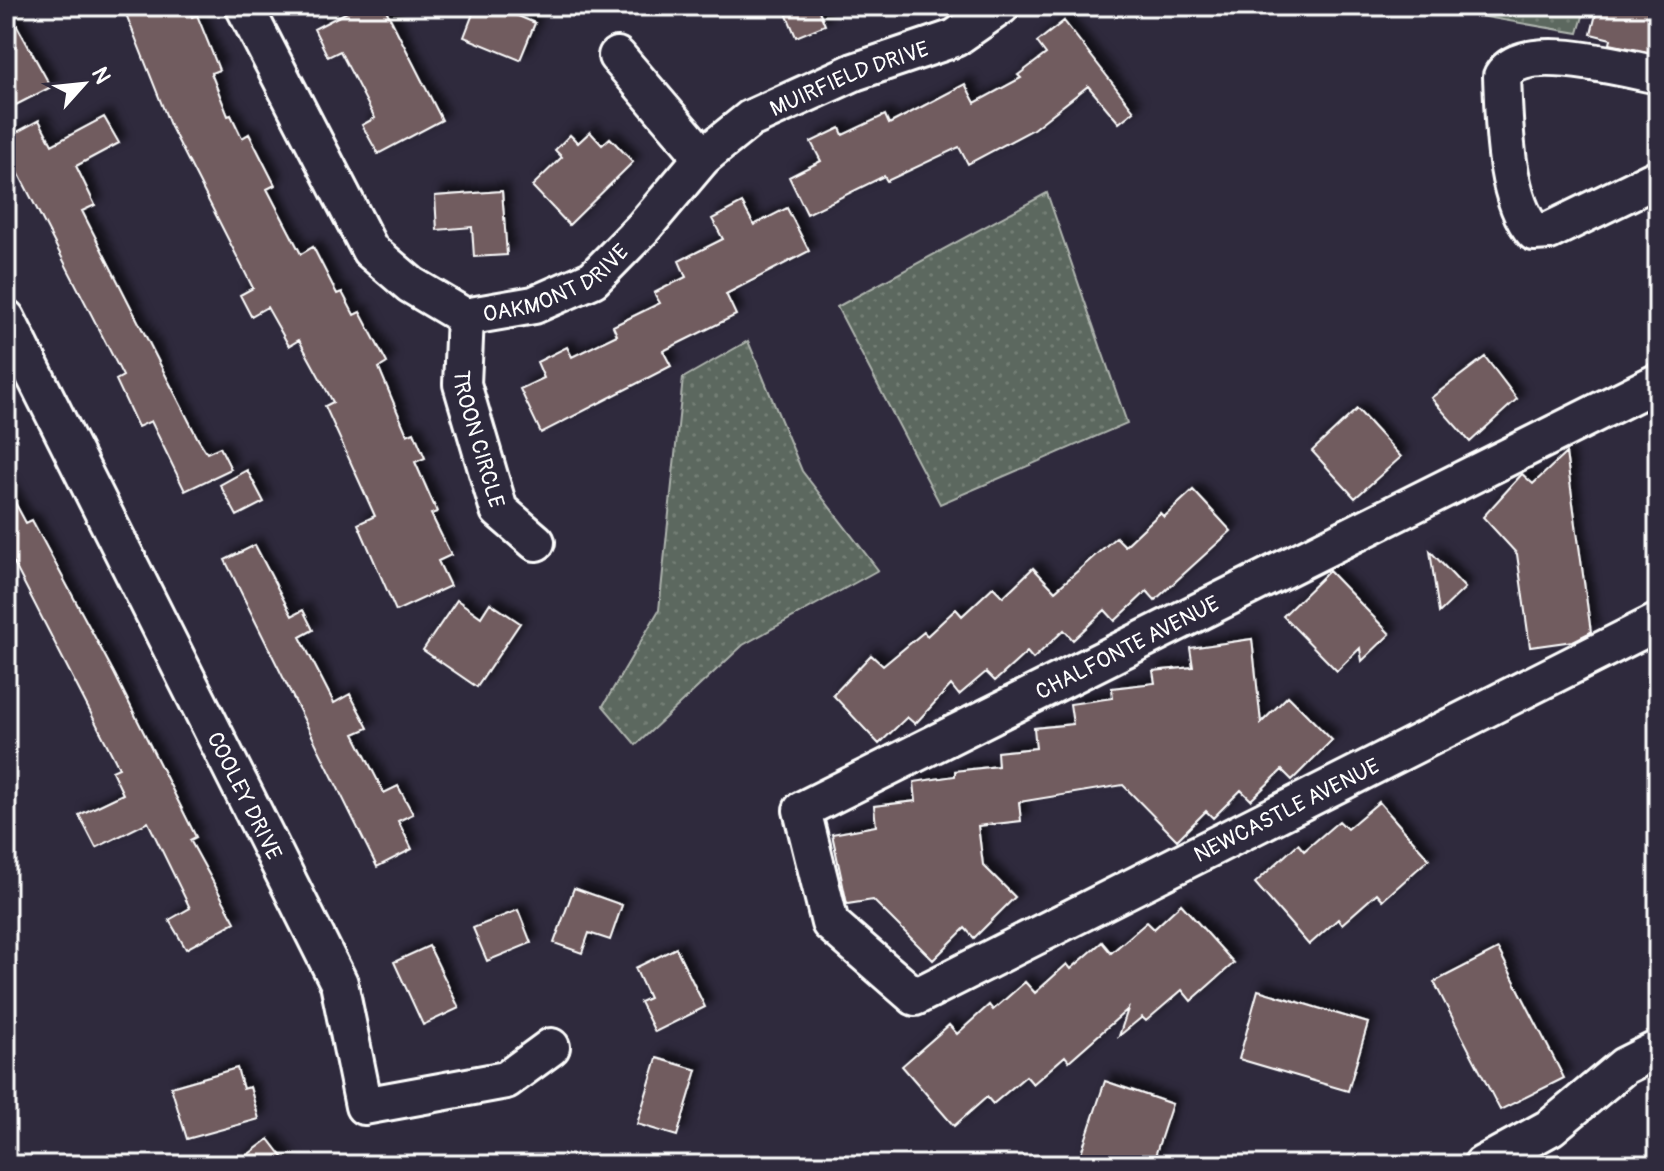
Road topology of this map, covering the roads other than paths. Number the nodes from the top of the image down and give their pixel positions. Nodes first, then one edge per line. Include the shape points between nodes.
1 (244, 6) edge
2 (1001, 6) edge
3 (617, 56) dead end
4 (1658, 75) edge
5 (703, 157) junction
6 (1658, 178) edge
7 (465, 317) junction
8 (6, 318) edge
9 (1658, 382) edge
10 (536, 542) dead end
11 (1658, 622) edge
12 (915, 997) joint
13 (551, 1047) dead end
14 (1658, 1049) edge
15 (1482, 1165) edge

1 - 7 street, OAKMONT DRIVE via 370,250 411,285
2 - 5 street, MUIRFIELD DRIVE via 955,38 854,72 750,119
3 - 5 street
4 - 6 street via 1546,58 1522,59 1502,76 1514,195 1534,232 1549,231
5 - 7 street, OAKMONT DRIVE via 593,279 534,305
7 - 10 street, TROON CIRCLE via 462,384 499,510
8 - 13 street, COOLEY DRIVE via 339,983 364,1106 506,1080
9 - 12 street, CHALFONTE AVENUE via 802,810 830,923
11 - 12 street, NEWCASTLE AVENUE
14 - 15 street via 1624,1066 1551,1127

